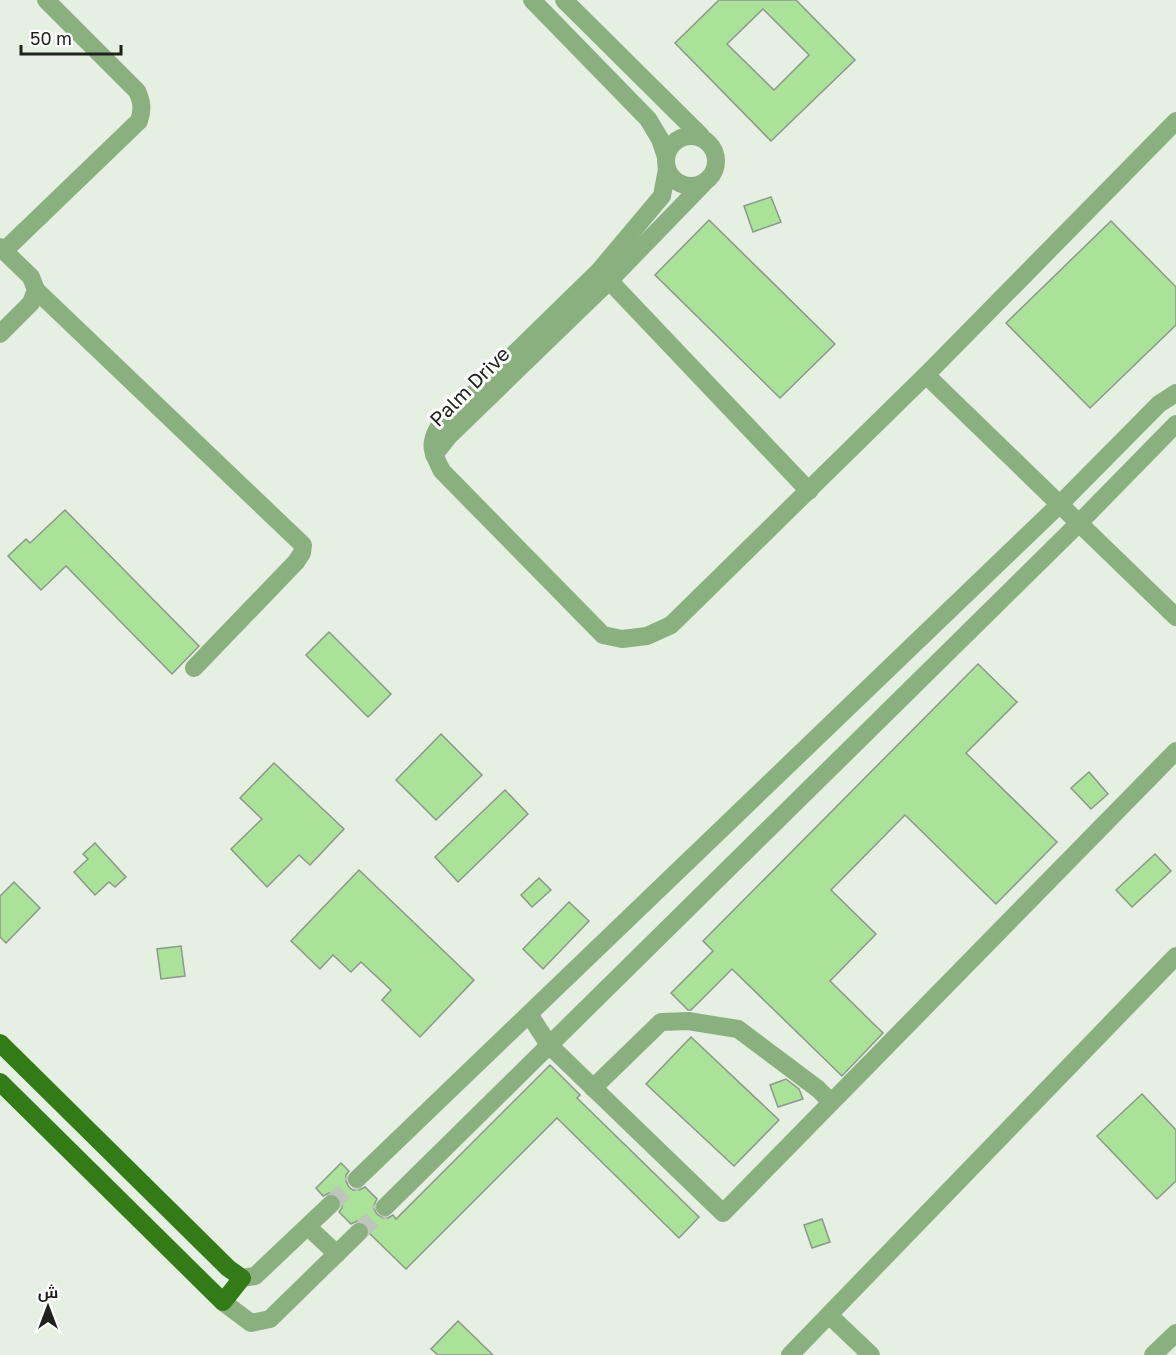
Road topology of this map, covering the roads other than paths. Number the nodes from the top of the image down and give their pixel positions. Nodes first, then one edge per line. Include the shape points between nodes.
1 (46, 0) edge
2 (532, 0) edge
3 (564, 0) edge
4 (1176, 121) edge
5 (701, 136) junction
6 (666, 163) junction
7 (703, 184) junction
8 (2, 249) edge
9 (604, 276) junction
10 (36, 290) junction
11 (0, 334) edge
12 (926, 375) junction
13 (1176, 393) edge
14 (1176, 424) edge
15 (809, 491) junction
16 (1060, 504) junction
17 (1079, 523) junction
18 (1176, 617) edge
19 (194, 668) dead end
20 (1176, 751) edge
21 (1176, 956) edge
22 (529, 1014) junction
23 (0, 1043) edge
24 (549, 1046) junction
25 (0, 1082) edge
26 (593, 1088) junction
27 (831, 1102) junction
28 (357, 1179) tunnel mouth
29 (331, 1204) tunnel mouth
30 (385, 1207) tunnel mouth
31 (308, 1227) junction
32 (359, 1232) tunnel mouth
33 (337, 1254) junction
34 (242, 1278) junction
35 (223, 1302) junction
36 (829, 1315) junction
37 (1176, 1333) edge
38 (790, 1355) edge
39 (871, 1355) edge
40 (1153, 1355) edge

1 - 8 street via 137,90 142,111 139,121
2 - 6 street via 648,119 660,139
3 - 5 street, Palm Drive
4 - 12 street
5 - 6 street, Palm Drive via 684,136 673,142
5 - 7 street, Palm Drive via 710,142 717,155 715,171
6 - 7 street via 676,182
6 - 9 street, Palm Drive via 662,196
7 - 9 street, Palm Drive
8 - 10 street via 31,277
9 - 15 street
9 - 15 street, Palm Drive via 438,428 432,439 442,471 603,635 622,639 647,636 671,625
10 - 11 street via 31,303
10 - 19 street via 303,545 296,562
12 - 15 street
12 - 16 street
13 - 16 street via 1159,404
14 - 17 street
16 - 17 street
16 - 22 street
17 - 18 street
17 - 24 street
20 - 27 street
21 - 36 street
22 - 24 street
22 - 28 street
23 - 34 main road
24 - 26 street
24 - 30 street
25 - 35 main road
26 - 27 street via 662,1022 688,1020 738,1029
26 - 27 street via 723,1213
29 - 31 street
31 - 33 street
31 - 34 street via 255,1276
32 - 33 street
33 - 35 street via 270,1319 251,1323
34 - 35 main road
36 - 38 street
36 - 39 street
37 - 40 street

